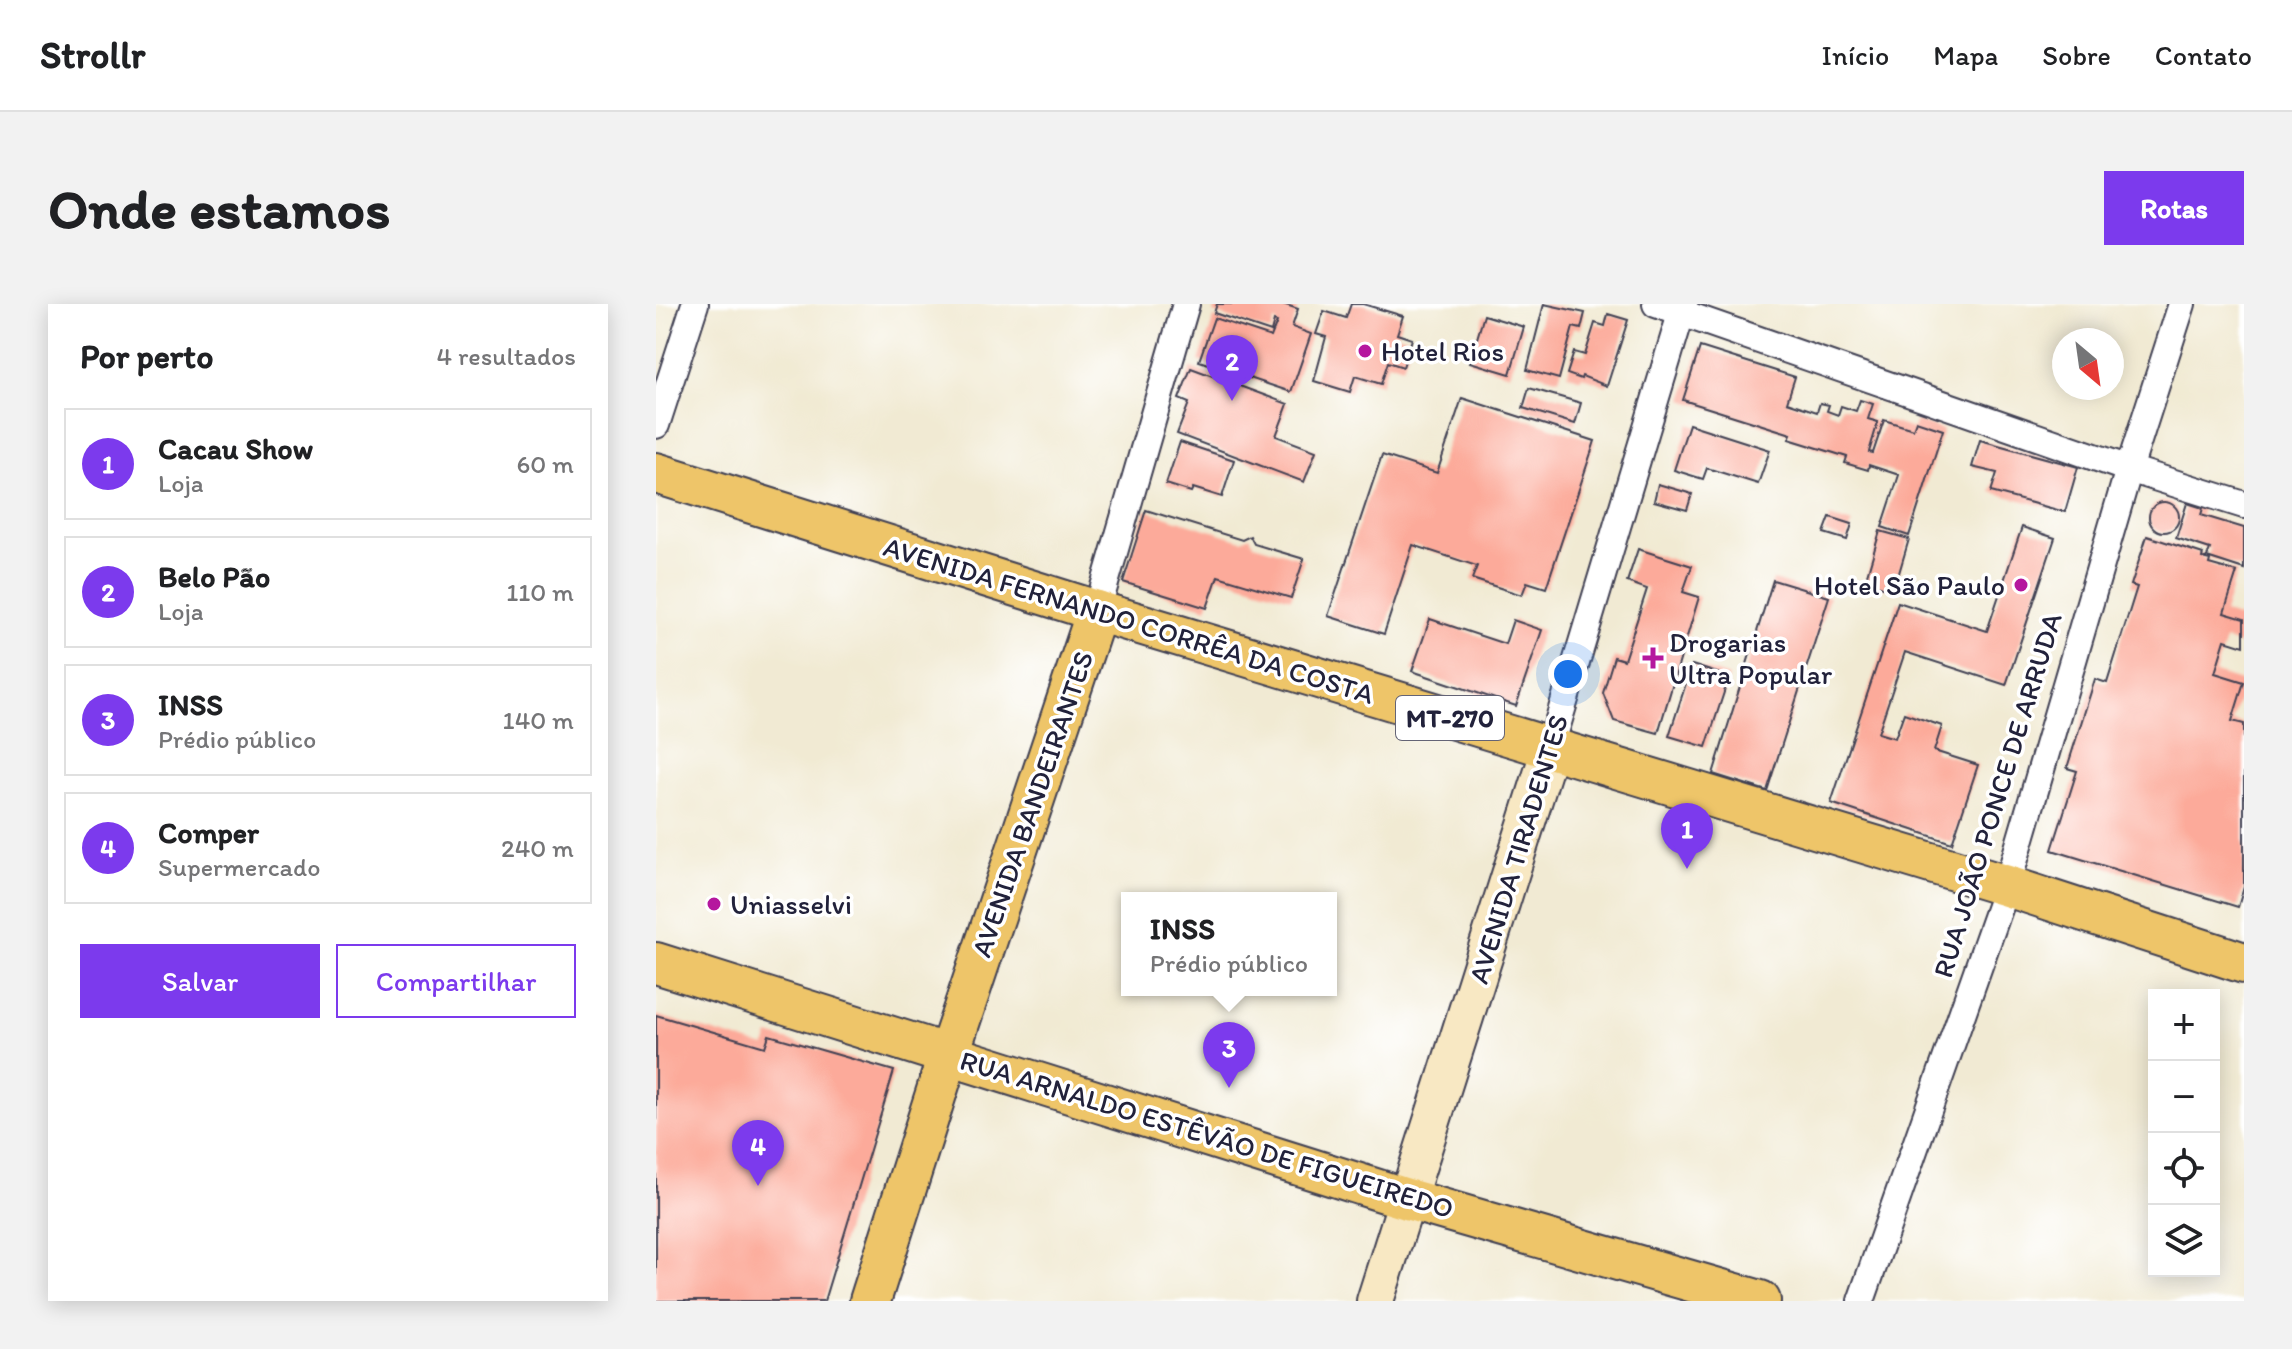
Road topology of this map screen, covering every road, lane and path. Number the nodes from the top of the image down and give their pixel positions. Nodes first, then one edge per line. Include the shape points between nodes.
1 (695, 304) edge
2 (1186, 304) edge
3 (2182, 304) edge
4 (1674, 307) edge
5 (656, 425) edge
6 (2129, 469) junction
7 (656, 473) edge
8 (2244, 505) edge
9 (1097, 611) junction
10 (1550, 749) junction
11 (2007, 886) junction
12 (656, 963) edge
13 (2244, 963) edge
14 (949, 1053) junction
15 (1407, 1199) junction
16 (870, 1301) edge
17 (1375, 1301) edge
18 (1760, 1301) edge
19 (1861, 1301) edge

1 - 5 street
2 - 9 street, AVENIDA BANDEIRANTES
3 - 6 street, RUA JOÃO PONCE DE ARRUDA
4 - 6 street
4 - 10 street, AVENIDA TIRADENTES
6 - 8 street
6 - 11 street, RUA JOÃO PONCE DE ARRUDA
7 - 9 main road, AVENIDA FERNANDO CORRÊA DA COSTA / MT-270
9 - 10 main road, AVENIDA FERNANDO CORRÊA DA COSTA / MT-270
9 - 14 main road, AVENIDA BANDEIRANTES
10 - 11 main road, AVENIDA FERNANDO CORRÊA DA COSTA / MT-270
10 - 15 street, AVENIDA TIRADENTES
11 - 13 main road, AVENIDA FERNANDO CORRÊA DA COSTA / MT-270
11 - 19 street, RUA JOÃO PONCE DE ARRUDA
12 - 14 main road, RUA ARNALDO ESTÊVÃO DE FIGUEIREDO
14 - 15 main road, RUA ARNALDO ESTÊVÃO DE FIGUEIREDO
14 - 16 main road, AVENIDA BANDEIRANTES
15 - 17 street, AVENIDA TIRADENTES
15 - 18 main road, RUA ARNALDO ESTÊVÃO DE FIGUEIREDO

